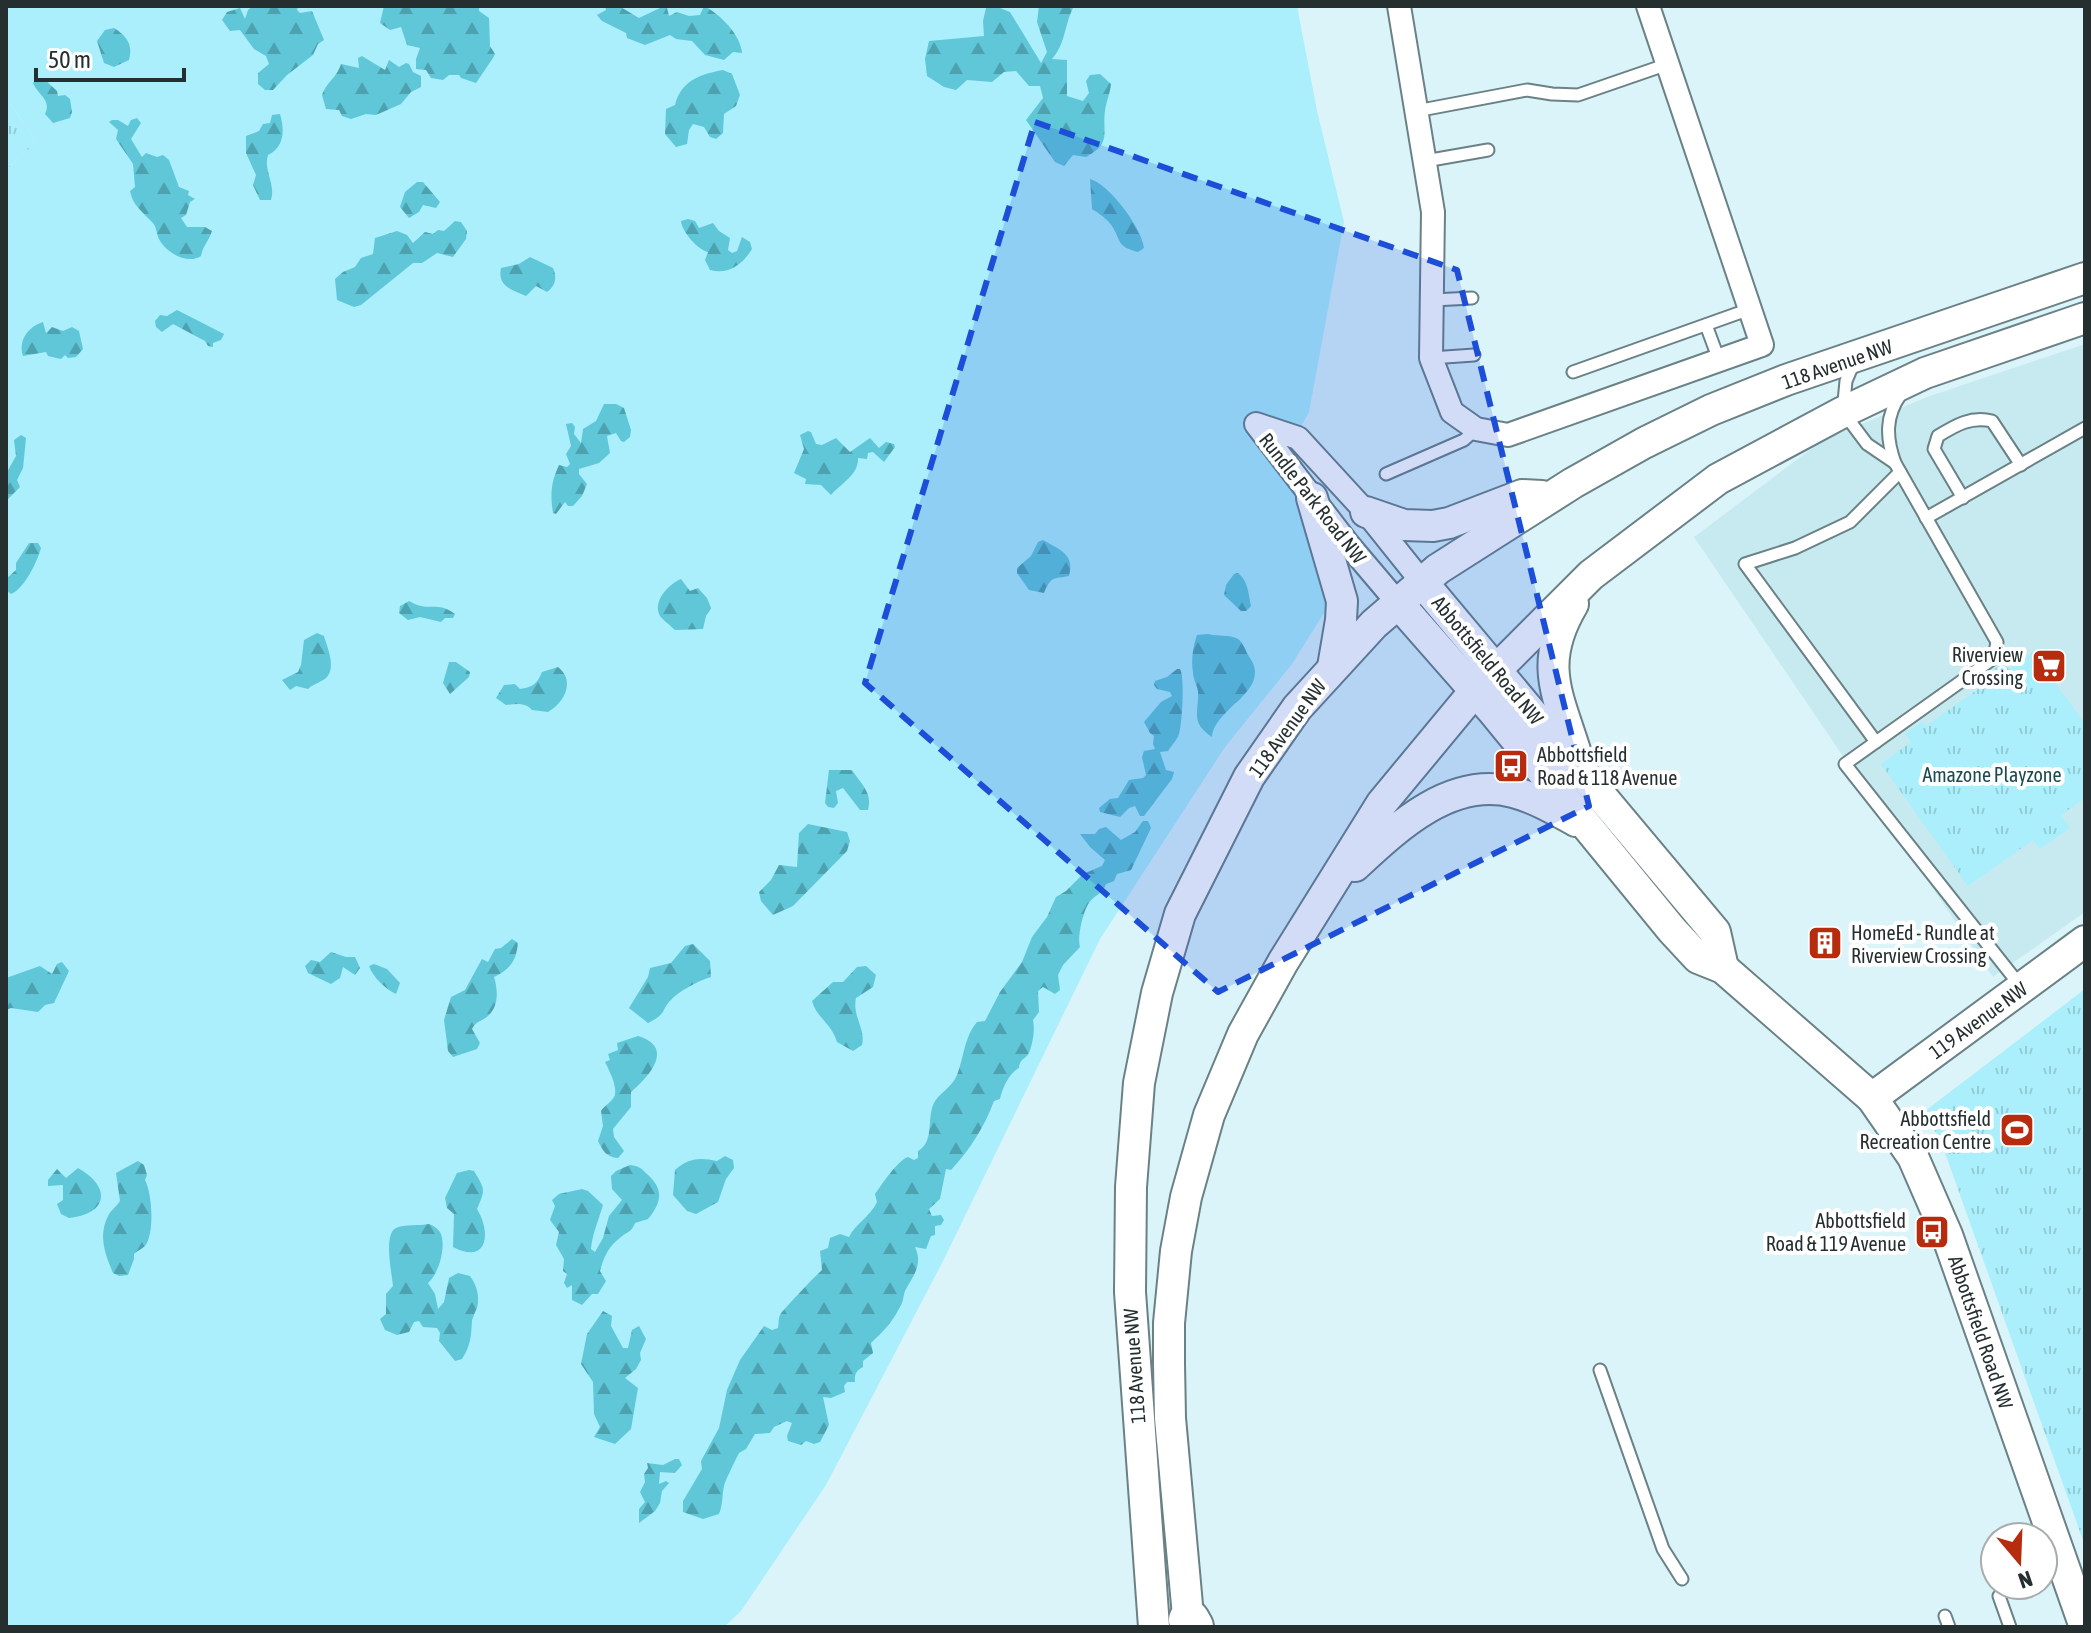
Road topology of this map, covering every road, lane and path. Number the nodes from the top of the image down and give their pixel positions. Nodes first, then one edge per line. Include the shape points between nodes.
1 (1399, 6) edge
2 (1648, 6) edge
3 (1669, 64) junction
4 (1416, 111) junction
5 (1488, 150) dead end
6 (1425, 161) junction
7 (2085, 278) edge
8 (1472, 298) dead end
9 (1433, 300) junction
10 (1750, 309) junction
11 (2085, 318) edge
12 (1706, 325) junction
13 (1474, 355) dead end
14 (1431, 358) junction
15 (1855, 358) junction
16 (1719, 360) junction
17 (1573, 372) dead end
18 (1918, 377) junction
19 (1843, 412) junction
20 (2085, 428) edge
21 (1476, 429) junction
22 (2021, 465) junction
23 (1898, 467) junction
24 (1386, 474) dead end
25 (1552, 496) junction
26 (1312, 498) junction
27 (1963, 498) junction
28 (1366, 512) junction
29 (1926, 518) junction
30 (1591, 575) junction
31 (1422, 582) junction
32 (1398, 603) junction
33 (1333, 667) junction
34 (1496, 668) junction
35 (1474, 692) junction
36 (1876, 742) junction
37 (1581, 773) junction
38 (1589, 829) junction
39 (1330, 889) junction
40 (2085, 941) edge
41 (1723, 968) junction
42 (2022, 988) junction
43 (1872, 1098) junction
44 (1600, 1370) dead end
45 (1682, 1579) dead end
46 (2001, 1601) edge
47 (1181, 1625) edge
48 (2010, 1627) edge
49 (2085, 1627) edge

1 - 4 street
2 - 3 street
3 - 4 lane via 1578,95 1527,90
3 - 10 street
4 - 6 street
5 - 6 lane
6 - 9 street via 1433,212
7 - 15 main road, 118 Avenue NW
8 - 9 lane
9 - 14 street
10 - 12 lane
10 - 16 street via 1762,345
11 - 18 main road, 118 Avenue NW
12 - 16 lane
12 - 17 lane
13 - 14 lane
14 - 21 street via 1452,412
15 - 19 lane
15 - 25 main road, 118 Avenue NW via 1711,410
16 - 21 street via 1508,435
18 - 19 main road, 118 Avenue NW
18 - 23 lane via 1890,415 1889,443
19 - 23 lane via 1867,444
19 - 30 main road, 118 Avenue NW via 1718,479
20 - 22 lane
21 - 24 lane via 1464,440
22 - 27 lane
22 - 27 lane via 1992,421 1978,417 1955,425 1938,436 1934,449
23 - 29 lane
23 - 36 lane via 1850,522 1745,564
25 - 28 main road via 1522,495 1433,526 1404,525
25 - 31 main road, 118 Avenue NW
26 - 28 street, Rundle Park Road NW via 1256,424 1298,438
26 - 32 street, Rundle Park Road NW
26 - 33 main road via 1342,601
27 - 29 lane
28 - 31 street, Rundle Park Road NW
29 - 36 lane via 1997,642 1994,658
30 - 34 main road, 118 Avenue NW
30 - 37 main road via 1560,626 1551,663
31 - 32 main road, 118 Avenue NW
31 - 34 main road, Abbottsfield Road NW
32 - 33 main road, 118 Avenue NW
32 - 35 main road, Abbottsfield Road NW
33 - 47 main road, 118 Avenue NW via 1249,777 1180,914 1139,1083 1130,1292
34 - 35 main road, 118 Avenue NW
34 - 37 main road, Abbottsfield Road NW
35 - 38 main road, Abbottsfield Road NW
35 - 39 main road, 118 Avenue NW via 1382,803
36 - 42 lane via 1845,764
37 - 41 main road, Abbottsfield Road NW via 1715,932
38 - 39 main road via 1522,795 1467,792 1443,799 1415,817
38 - 41 main road, Abbottsfield Road NW via 1689,949
39 - 47 main road, 118 Avenue NW via 1243,1034 1209,1115 1186,1197 1169,1323
40 - 42 main road, 119 Avenue NW
41 - 43 main road, Abbottsfield Road NW
42 - 43 main road, 119 Avenue NW
43 - 49 main road, Abbottsfield Road NW via 1913,1157 1947,1235
44 - 45 lane via 1663,1549
46 - 48 lane

